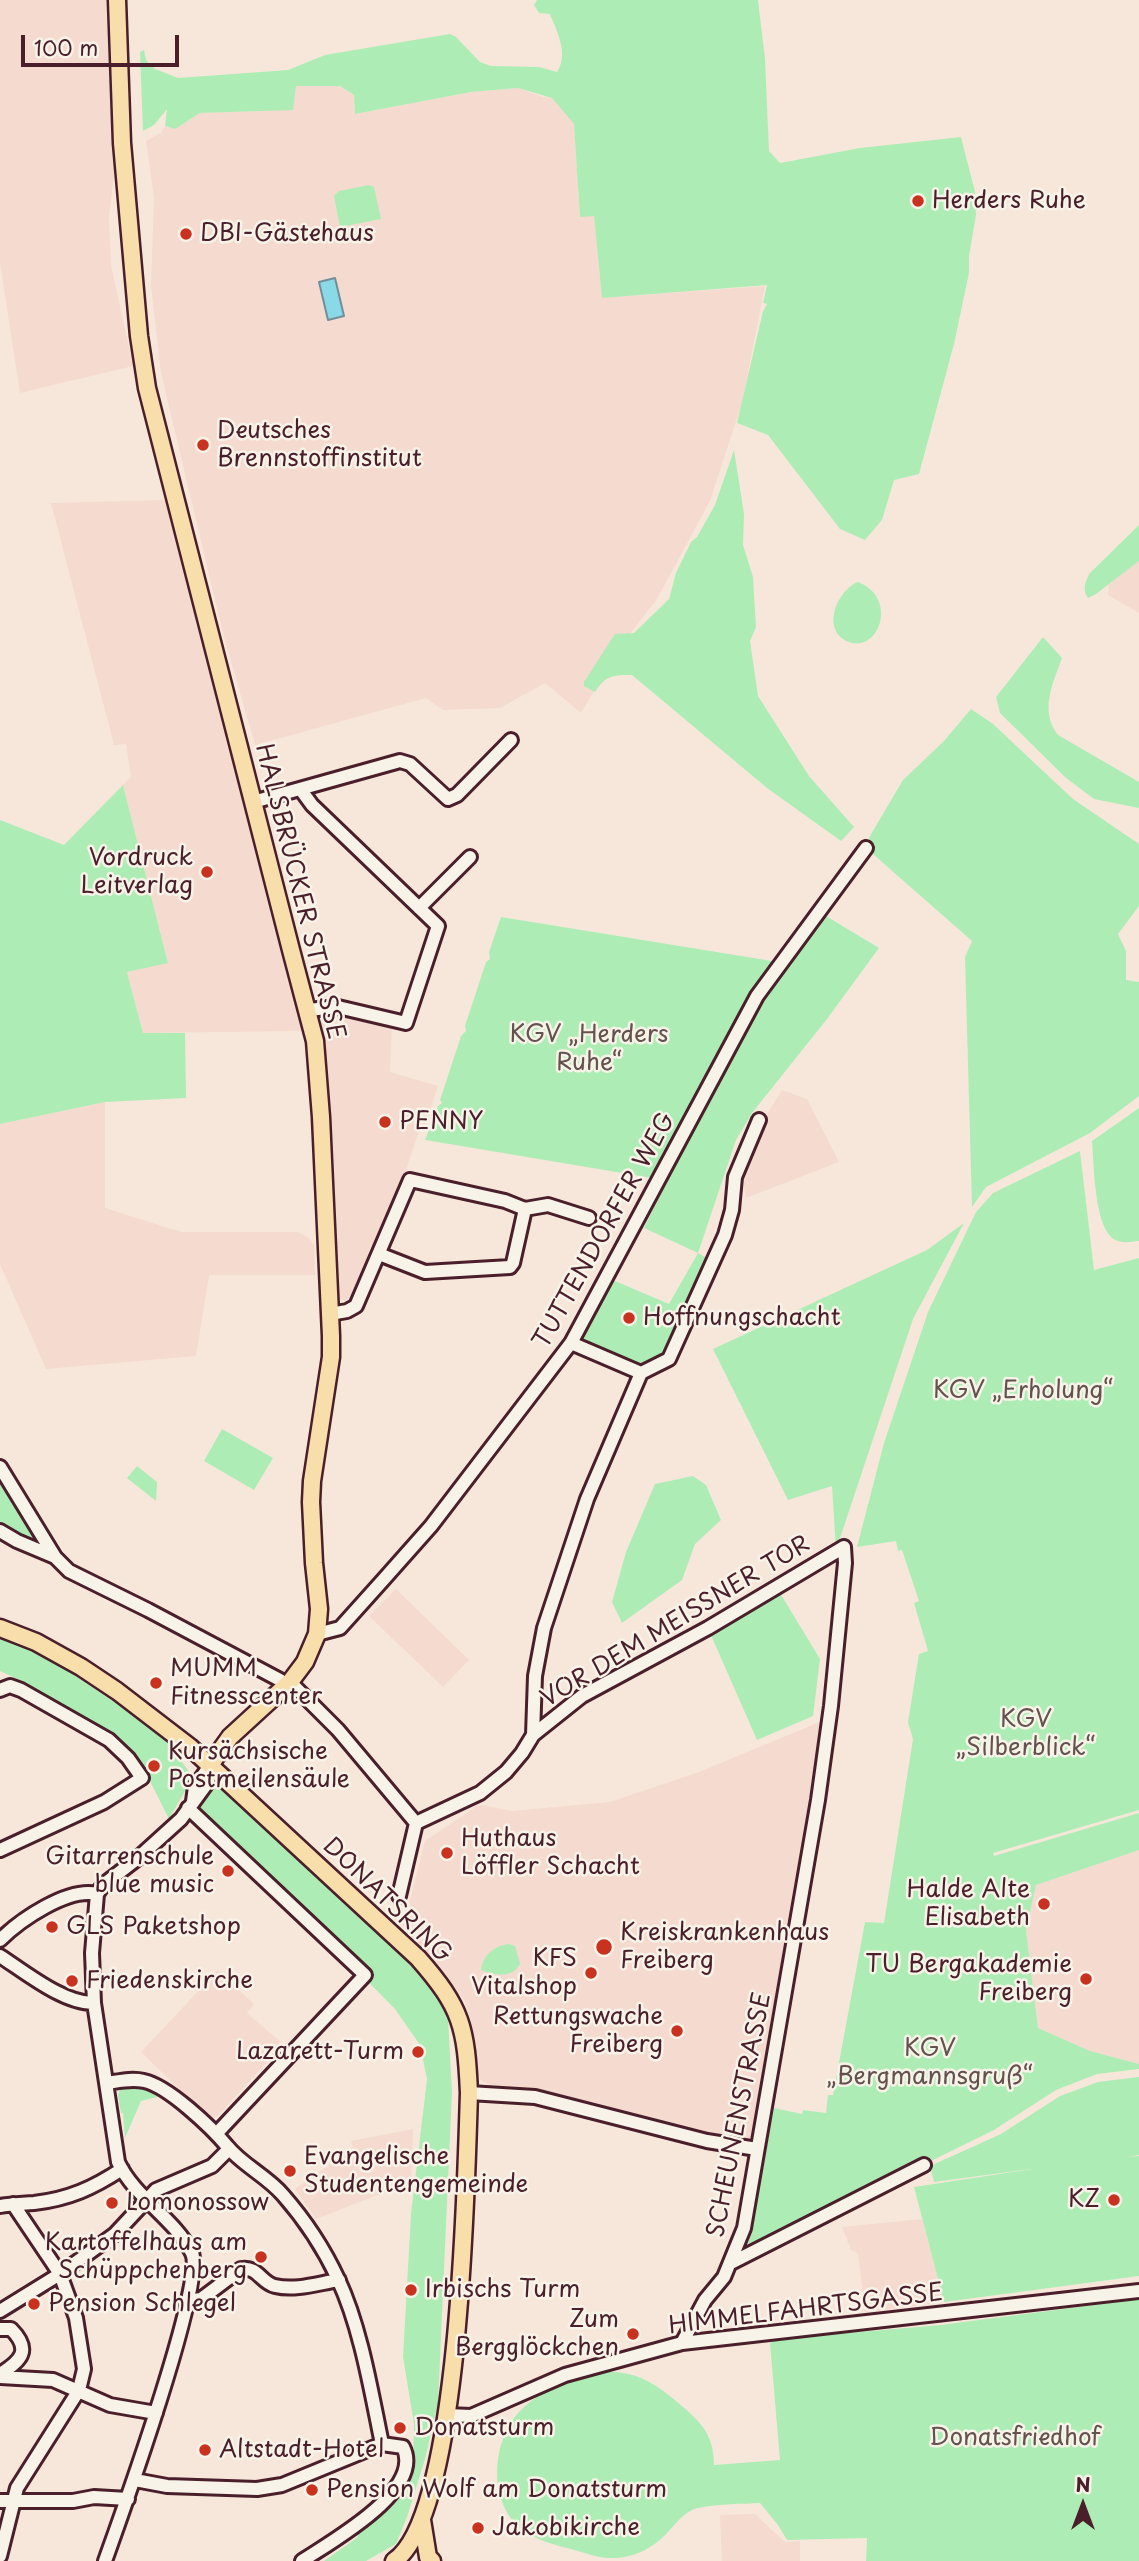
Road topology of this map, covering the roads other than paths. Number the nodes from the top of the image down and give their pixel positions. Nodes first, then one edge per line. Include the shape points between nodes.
1 (117, 0) edge
2 (511, 740) dead end
3 (301, 790) junction
4 (253, 802) junction
5 (866, 848) dead end
6 (470, 857) dead end
7 (419, 908) junction
8 (308, 1010) junction
9 (759, 1120) dead end
10 (525, 1209) junction
11 (589, 1219) dead end
12 (379, 1254) junction
13 (330, 1314) junction
14 (571, 1343) junction
15 (640, 1373) junction
16 (0, 1467) edge
17 (0, 1531) edge
18 (844, 1547) joint
19 (55, 1557) junction
20 (0, 1628) edge
21 (317, 1634) junction
22 (288, 1684) junction
23 (5, 1688) edge
24 (533, 1735) junction
25 (210, 1765) junction
26 (191, 1804) junction
27 (416, 1823) junction
28 (0, 1850) edge
29 (97, 1894) junction
30 (399, 1896) dead end
31 (0, 1940) edge
32 (0, 1956) edge
33 (94, 2003) junction
34 (107, 2083) junction
35 (469, 2093) junction
36 (217, 2133) junction
37 (229, 2148) junction
38 (757, 2149) junction
39 (924, 2165) dead end
40 (122, 2169) junction
41 (147, 2200) junction
42 (4, 2205) edge
43 (731, 2263) junction
44 (60, 2274) junction
45 (339, 2280) junction
46 (1139, 2291) edge
47 (188, 2301) junction
48 (0, 2312) edge
49 (0, 2329) edge
50 (682, 2343) junction
51 (0, 2376) edge
52 (79, 2390) junction
53 (156, 2413) junction
54 (447, 2415) junction
55 (382, 2444) junction
56 (135, 2480) junction
57 (128, 2498) junction
58 (6, 2502) edge
59 (422, 2521) junction
60 (0, 2556) edge
61 (105, 2561) edge
62 (302, 2561) edge
63 (394, 2561) edge
64 (432, 2561) edge

1 - 4 main road, HALSBRÜCKER STRASSE via 122,143 147,388
2 - 3 street via 457,796 448,799 410,764 400,761
3 - 4 street
3 - 7 street
4 - 8 main road, HALSBRÜCKER STRASSE
5 - 14 street, TUTTENDORFER WEG via 757,996
6 - 7 street
7 - 8 street via 438,926 406,1023 338,1007
8 - 13 main road, HALSBRÜCKER STRASSE via 321,1117
9 - 15 street via 735,1177 725,1235 669,1359
10 - 11 street via 548,1205
10 - 12 street via 509,1267 425,1272
10 - 12 street via 410,1180
12 - 13 street via 356,1306
13 - 21 main road, HALSBRÜCKER STRASSE via 331,1357 311,1502
14 - 15 street
14 - 21 street, TUTTENDORFER WEG via 431,1526 340,1628
15 - 24 street via 587,1499 544,1628 535,1676
16 - 19 street
17 - 19 street
18 - 24 street, VOR DEM MEISSNER TOR via 582,1696
18 - 38 street, SCHEUNENSTRASSE via 831,1706
19 - 22 street via 69,1571
20 - 25 main road, DONATSRING via 36,1642 117,1690
21 - 22 main road, HALSBRÜCKER STRASSE via 305,1662
22 - 25 main road, HALSBRÜCKER STRASSE via 230,1737
22 - 27 street via 338,1730
23 - 28 street via 21,1690 109,1740 142,1779 104,1802
24 - 27 street, VOR DEM MEISSNER TOR via 506,1772 480,1793
25 - 26 street via 208,1782
25 - 35 main road, DONATSRING via 443,1986 461,2020
26 - 29 street via 171,1829
26 - 36 street via 365,1975
27 - 30 street
29 - 31 street via 87,1891 65,1898 24,1920
29 - 33 street
32 - 33 street via 68,1998
33 - 34 street
34 - 36 street via 147,2081
34 - 40 street
35 - 38 street via 535,2097 707,2141
35 - 54 main road, DONATSRING via 456,2354
36 - 37 street
37 - 41 street via 212,2166 166,2184
37 - 45 street via 293,2207
38 - 43 street, SCHEUNENSTRASSE via 744,2228
39 - 43 street
40 - 41 street
40 - 42 street via 80,2193
41 - 44 street via 115,2234
41 - 47 street via 192,2253
42 - 44 street
43 - 50 street, SCHEUNENSTRASSE
44 - 48 street
44 - 52 street via 81,2348 84,2369
45 - 47 street via 278,2287 269,2285 254,2270 242,2269 201,2299
45 - 55 street via 358,2338
46 - 50 street, HIMMELFAHRTSGASSE
47 - 53 street
49 - 51 street via 11,2329 22,2347 18,2363
50 - 54 street, HIMMELFAHRTSGASSE via 565,2375 471,2416
51 - 52 street via 53,2380
52 - 53 street via 110,2405
52 - 58 street
53 - 56 street
54 - 59 main road, DONATSRING
55 - 56 street via 282,2486 229,2490
55 - 62 street via 403,2448 408,2456 402,2481 377,2508
56 - 57 street
57 - 58 street
57 - 61 street
58 - 60 street
59 - 63 main road, DONATSRING via 404,2554
59 - 64 main road, DONATSRING

